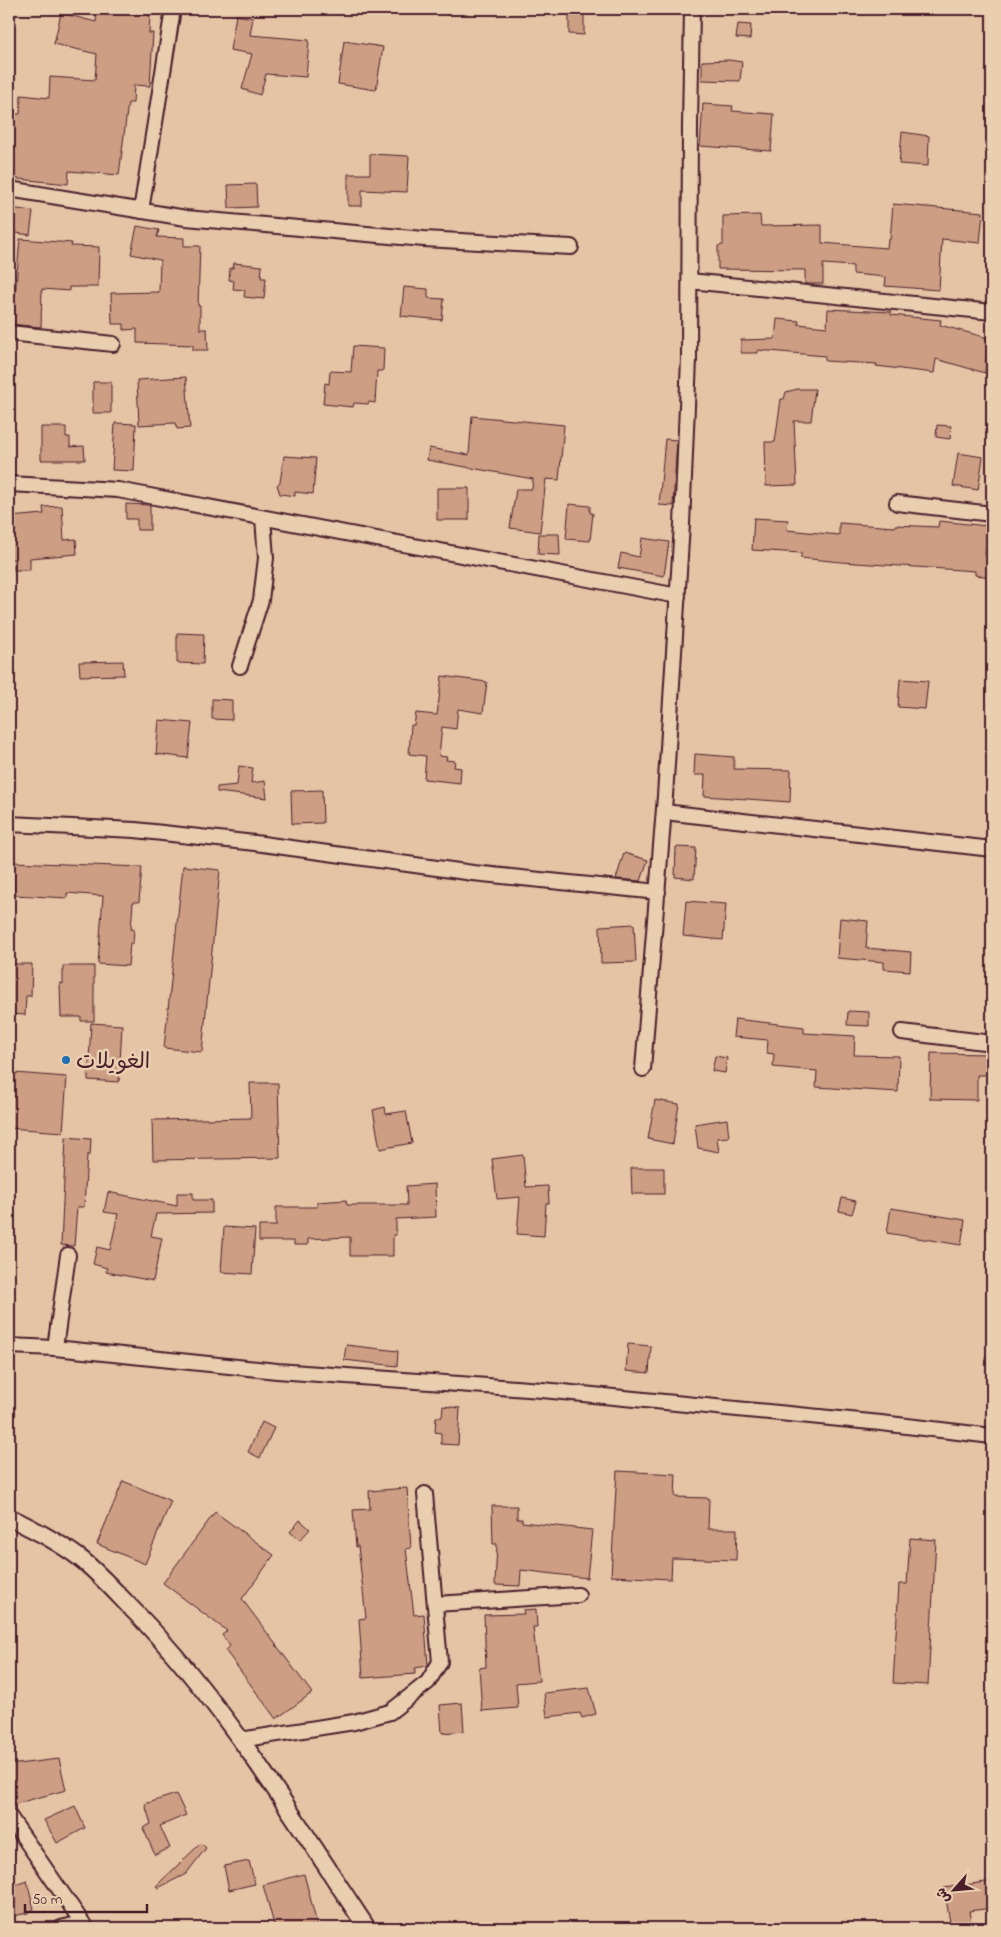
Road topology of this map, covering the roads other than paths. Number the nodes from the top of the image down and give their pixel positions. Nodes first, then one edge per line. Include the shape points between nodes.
1 (173, 9) edge
2 (692, 9) edge
3 (9, 189) edge
4 (141, 211) junction
5 (571, 247) dead end
6 (690, 281) junction
7 (992, 312) edge
8 (9, 333) edge
9 (113, 344) dead end
10 (9, 484) edge
11 (897, 503) dead end
12 (992, 514) edge
13 (263, 518) junction
14 (678, 596) junction
15 (240, 666) dead end
16 (664, 812) junction
17 (9, 824) edge
18 (992, 848) edge
19 (658, 892) junction
20 (902, 1032) dead end
21 (992, 1043) edge
22 (643, 1069) dead end
23 (68, 1255) dead end
24 (9, 1346) edge
25 (55, 1348) junction
26 (992, 1436) edge
27 (425, 1494) dead end
28 (9, 1517) edge
29 (578, 1595) dead end
30 (435, 1604) junction
31 (240, 1740) junction
32 (9, 1816) edge
33 (84, 1925) edge
34 (61, 1928) edge
35 (367, 1928) edge

1 - 4 street
2 - 6 street
3 - 4 street
4 - 5 street via 186,218 424,239
6 - 7 street
6 - 14 street
8 - 9 street
10 - 13 street via 118,490
11 - 12 street
13 - 14 street
13 - 15 street via 266,558 261,600
14 - 16 street
16 - 18 street
16 - 19 street
17 - 19 street via 135,830 473,873
19 - 22 street
20 - 21 street
23 - 25 street
24 - 25 street
25 - 26 street via 277,1371 694,1404
27 - 30 street
28 - 31 street via 81,1559 164,1642 217,1706
29 - 30 street
30 - 31 street via 440,1662 428,1682 390,1712 354,1722
31 - 35 street
32 - 33 street
33 - 34 street

